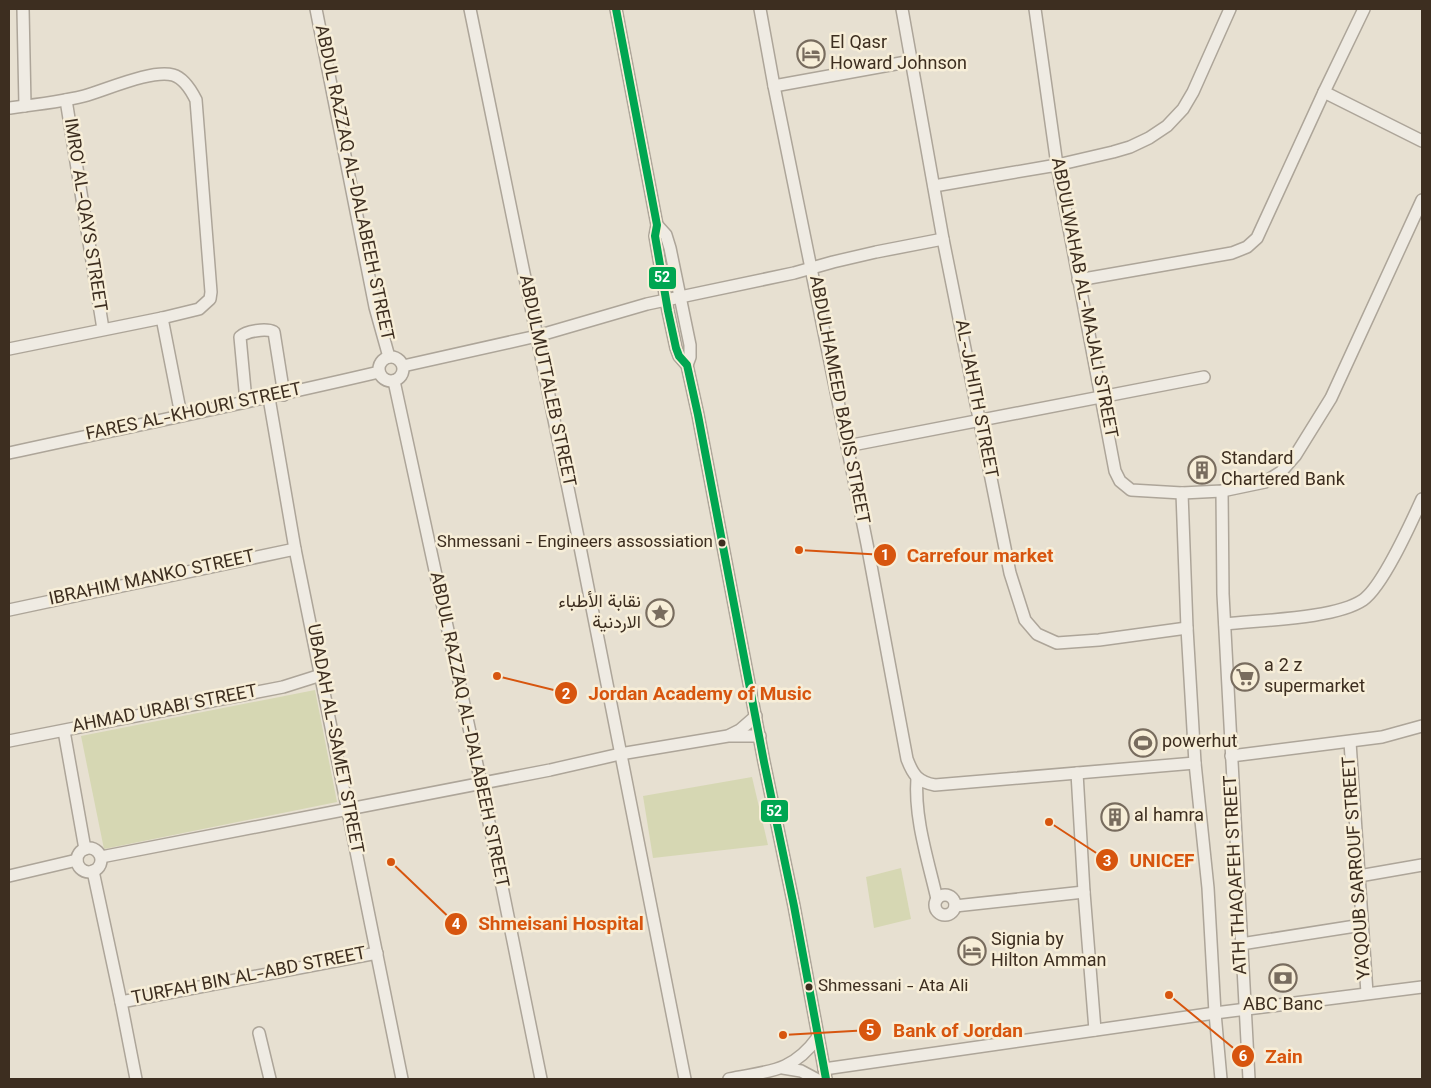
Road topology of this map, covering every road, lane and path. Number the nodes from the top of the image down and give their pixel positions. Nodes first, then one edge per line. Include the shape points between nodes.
1 (23, 9) edge
2 (316, 9) edge
3 (470, 9) edge
4 (616, 9) edge
5 (760, 9) edge
6 (902, 9) edge
7 (1036, 9) edge
8 (1230, 9) edge
9 (1364, 9) edge
10 (912, 61) junction
11 (774, 86) junction
12 (1324, 92) junction
13 (66, 100) junction
14 (25, 106) junction
15 (9, 108) edge
16 (1422, 141) edge
17 (1057, 166) junction
18 (934, 186) junction
19 (1422, 200) edge
20 (657, 225) junction
21 (943, 239) junction
22 (811, 268) junction
23 (1078, 280) junction
24 (680, 298) junction
25 (666, 300) junction
26 (162, 318) junction
27 (103, 329) junction
28 (537, 336) junction
29 (9, 349) edge
30 (390, 357) junction
31 (403, 366) junction
32 (687, 366) junction
33 (379, 372) junction
34 (1204, 377) dead end
35 (394, 381) junction
36 (284, 395) junction
37 (1101, 396) junction
38 (269, 398) junction
39 (246, 401) junction
40 (181, 415) junction
41 (979, 419) junction
42 (847, 446) junction
43 (9, 453) edge
44 (1222, 491) junction
45 (1182, 493) junction
46 (1422, 502) edge
47 (296, 549) junction
48 (9, 610) edge
49 (1225, 624) junction
50 (1186, 628) junction
51 (321, 675) junction
52 (756, 716) junction
53 (1422, 726) edge
54 (64, 731) junction
55 (728, 736) junction
56 (760, 736) junction
57 (9, 741) edge
58 (1350, 742) junction
59 (620, 754) junction
60 (1231, 756) junction
61 (1195, 763) junction
62 (1077, 773) junction
63 (917, 778) junction
64 (481, 783) junction
65 (348, 810) junction
66 (85, 849) junction
67 (101, 857) junction
68 (77, 860) junction
69 (1422, 866) edge
70 (93, 871) junction
71 (9, 876) edge
72 (1359, 876) junction
73 (1084, 892) junction
74 (1362, 925) junction
75 (1241, 944) junction
76 (376, 953) junction
77 (1422, 987) edge
78 (1367, 993) junction
79 (121, 1002) junction
80 (1245, 1010) junction
81 (1215, 1013) junction
82 (1095, 1030) junction
83 (259, 1033) dead end
84 (818, 1037) junction
85 (783, 1068) junction
86 (825, 1074) edge
87 (136, 1079) edge
88 (270, 1079) edge
89 (402, 1079) edge
90 (541, 1079) edge
91 (685, 1079) edge
92 (728, 1079) edge
93 (816, 1079) edge
94 (1221, 1079) edge
95 (1250, 1079) edge

1 - 14 street
2 - 30 street, ABDUL RAZZAQ AL-DALABEEH STREET via 375,307
3 - 28 street, ABDULMUTTALEB STREET
4 - 20 street
5 - 11 street, ABDULHAMEED BADIS STREET
6 - 10 street, AL-JAHITH STREET
7 - 17 street, ABDULWAHAB AL-MAJALI STREET
8 - 17 street via 1193,92 1167,126 1130,147
9 - 12 street
10 - 11 street
10 - 18 street, AL-JAHITH STREET
11 - 22 street, ABDULHAMEED BADIS STREET
12 - 16 street
12 - 23 street via 1257,238 1246,247 1232,253
13 - 14 street
13 - 26 street via 161,74 174,75 184,81 196,100 210,299 199,309
13 - 27 street, IMRO' AL-QAYS STREET
14 - 15 street
17 - 18 street
17 - 23 street, ABDULWAHAB AL-MAJALI STREET
18 - 21 street, AL-JAHITH STREET
19 - 44 street, ABDULWAHAB AL-MAJALI STREET via 1331,398 1295,456 1281,472 1265,482
20 - 24 street via 666,235
20 - 25 street via 655,236
21 - 22 street
21 - 41 street, AL-JAHITH STREET
22 - 24 street
22 - 42 street, ABDULHAMEED BADIS STREET
23 - 37 street, ABDULWAHAB AL-MAJALI STREET
24 - 25 street
24 - 32 street via 691,351
25 - 28 street
25 - 32 street via 676,348
26 - 27 street
26 - 40 street
27 - 29 street
28 - 31 street
28 - 59 street, ABDULMUTTALEB STREET
30 - 31 street via 397,358
30 - 33 street via 380,364
31 - 35 street via 403,374
32 - 52 street
33 - 35 street via 384,380
33 - 36 street, FARES AL-KHOURI STREET
34 - 37 street
35 - 64 street, ABDUL RAZZAQ AL-DALABEEH STREET
36 - 38 street, FARES AL-KHOURI STREET
36 - 39 street via 274,332 245,333 240,337
37 - 41 street
37 - 45 street, ABDULWAHAB AL-MAJALI STREET via 1115,471 1120,481 1130,490
38 - 39 street, FARES AL-KHOURI STREET
38 - 47 street, UBADAH AL-SAMET STREET
39 - 40 street, FARES AL-KHOURI STREET
40 - 43 street, FARES AL-KHOURI STREET
41 - 42 street
41 - 50 street, AL-JAHITH STREET via 1010,573 1021,611 1031,629 1057,643
42 - 63 street, ABDULHAMEED BADIS STREET via 907,759
44 - 45 street, ABDULWAHAB AL-MAJALI STREET
44 - 49 street, ATH THAQAFEH STREET
45 - 50 street, ATH THAQAFEH STREET
46 - 49 street via 1384,573 1362,600 1331,612
47 - 48 street, IBRAHIM MANKO STREET
47 - 51 street, UBADAH AL-SAMET STREET
49 - 60 street, ATH THAQAFEH STREET
50 - 61 street, ATH THAQAFEH STREET
51 - 54 street, AHMAD URABI STREET via 283,687
51 - 65 street, UBADAH AL-SAMET STREET
52 - 55 street
52 - 56 street
53 - 58 street
54 - 57 street, AHMAD URABI STREET
54 - 66 street
55 - 56 street
55 - 59 street
56 - 84 street
58 - 60 street
58 - 72 street, YA’QOUB SARROUF STREET
59 - 64 street
59 - 91 street, ABDULMUTTALEB STREET
60 - 75 street, ATH THAQAFEH STREET
61 - 62 street
61 - 81 street, ATH THAQAFEH STREET via 1208,888
62 - 63 street via 935,786
62 - 73 street
63 - 73 street via 918,815 937,899 946,895 953,899 955,906
64 - 65 street
64 - 90 street, ABDUL RAZZAQ AL-DALABEEH STREET
65 - 67 street
65 - 76 street, UBADAH AL-SAMET STREET
66 - 67 street via 96,850
66 - 68 street
67 - 70 street via 99,867
68 - 70 street via 82,870
68 - 71 street
69 - 72 street
70 - 79 street
72 - 74 street, YA’QOUB SARROUF STREET
73 - 82 street
74 - 75 street
74 - 78 street, YA’QOUB SARROUF STREET
75 - 80 street, ATH THAQAFEH STREET
76 - 79 street, TURFAH BIN AL-ABD STREET
76 - 89 street, UBADAH AL-SAMET STREET
77 - 78 street
78 - 80 street
79 - 87 street
80 - 81 street
80 - 95 street, ATH THAQAFEH STREET
81 - 82 street
81 - 94 street, ATH THAQAFEH STREET
82 - 86 street
83 - 88 street
84 - 85 street via 802,1055
84 - 86 street
85 - 92 street
85 - 93 street via 801,1071

